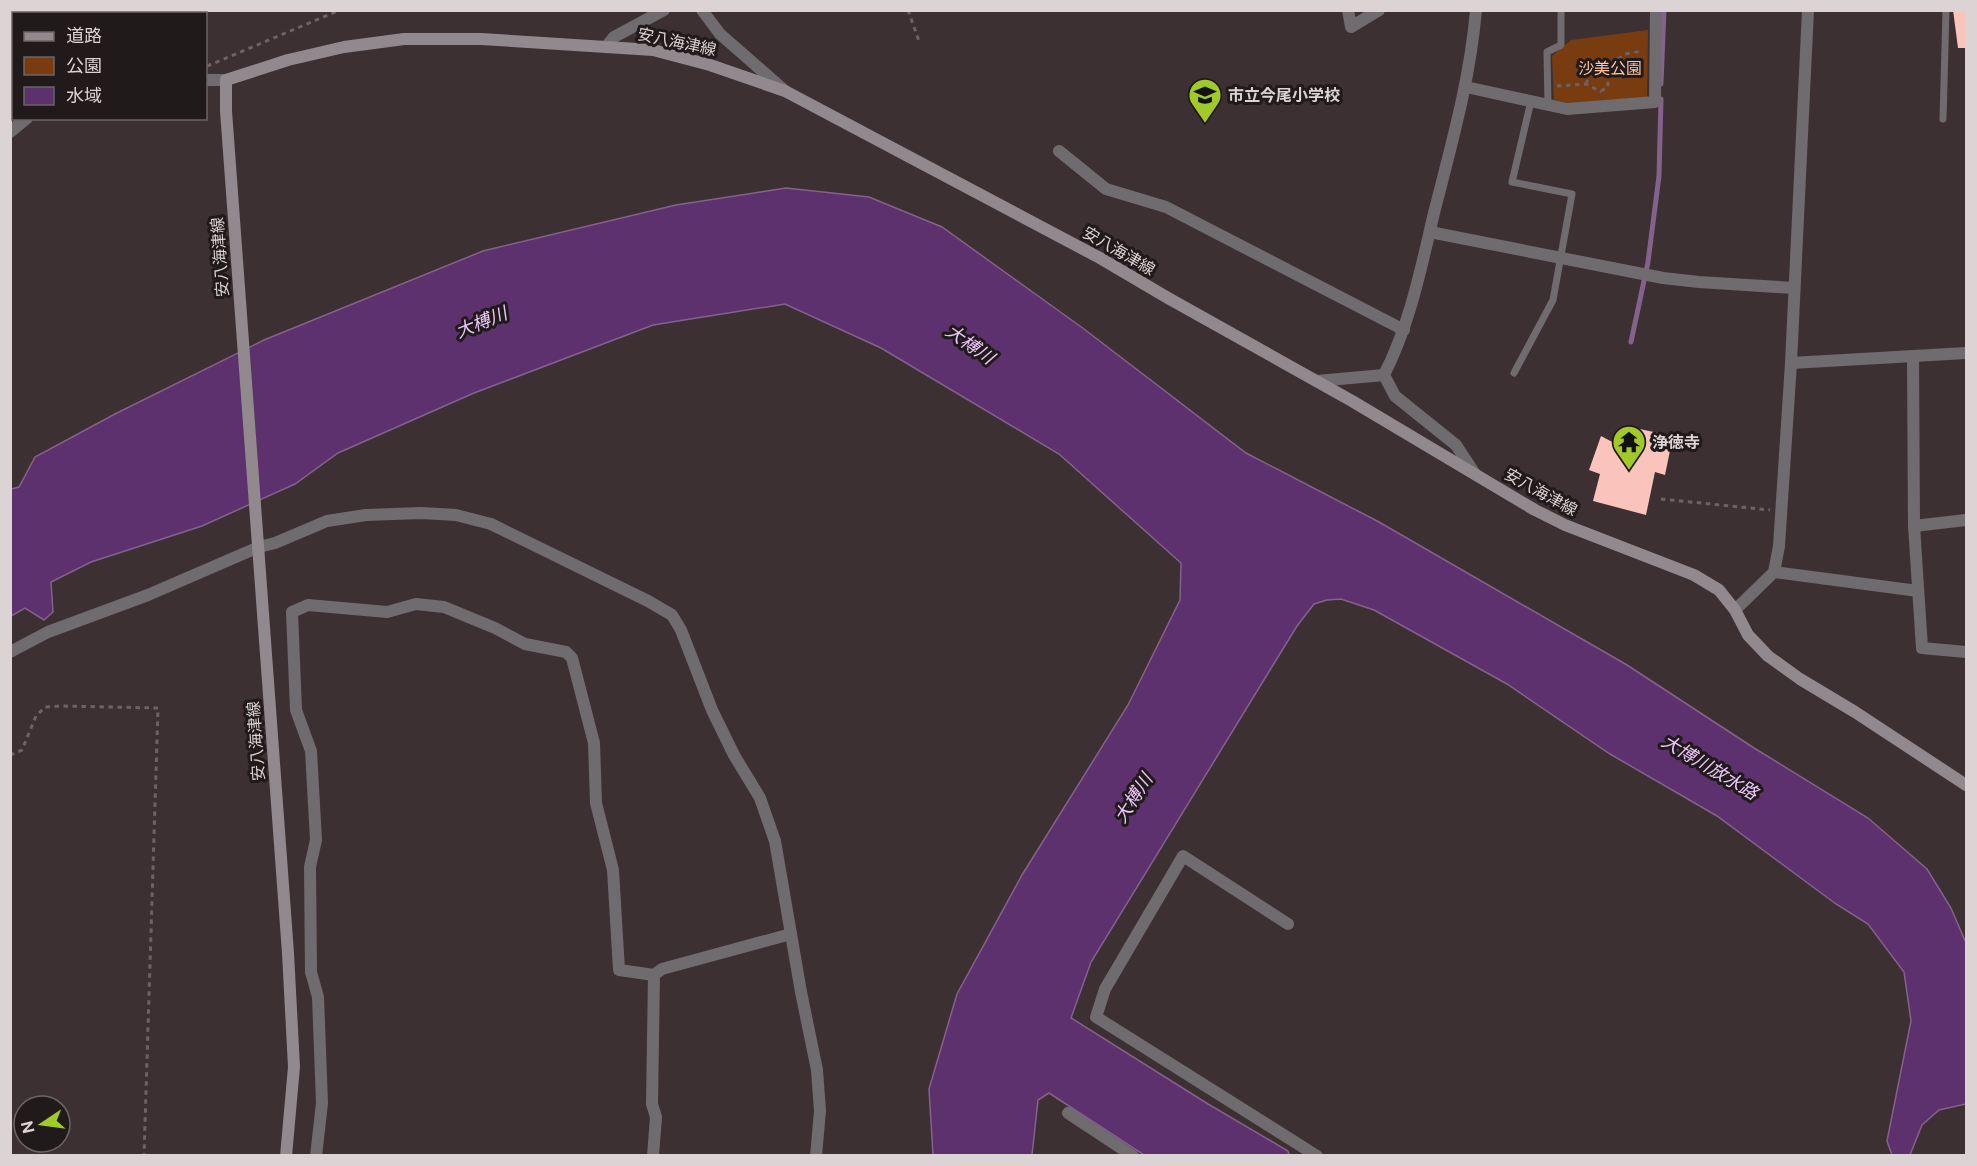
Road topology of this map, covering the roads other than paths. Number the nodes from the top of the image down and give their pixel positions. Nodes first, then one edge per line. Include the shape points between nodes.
1 (664, 10) edge
2 (702, 10) edge
3 (1348, 10) edge
4 (1379, 10) edge
5 (1476, 10) edge
6 (1561, 10) edge
7 (1656, 10) edge
8 (1808, 10) edge
9 (1946, 10) edge
10 (606, 46) junction
11 (207, 80) edge
12 (226, 80) junction
13 (1466, 87) junction
14 (785, 91) junction
15 (1531, 101) junction
16 (1548, 105) junction
17 (25, 120) edge
18 (1943, 120) dead end
19 (10, 132) edge
20 (1059, 151) dead end
21 (1430, 232) junction
22 (1562, 258) junction
23 (1794, 288) junction
24 (1404, 330) junction
25 (1966, 353) edge
26 (1912, 357) junction
27 (1791, 363) junction
28 (1514, 373) dead end
29 (1383, 375) junction
30 (1317, 381) junction
31 (1475, 474) junction
32 (1966, 520) edge
33 (1914, 526) junction
34 (259, 547) junction
35 (1774, 572) junction
36 (1918, 591) junction
37 (1735, 610) junction
38 (10, 652) edge
39 (1966, 652) edge
40 (1966, 785) edge
41 (1288, 924) dead end
42 (791, 934) junction
43 (654, 975) junction
44 (1068, 1113) dead end
45 (286, 1155) edge
46 (316, 1155) edge
47 (653, 1155) edge
48 (816, 1155) edge
49 (1133, 1155) edge
50 (1317, 1155) edge

1 - 10 street via 614,37
2 - 14 street via 720,34
3 - 4 street via 1351,27
5 - 13 street
6 - 16 lane via 1561,45 1547,52
7 - 16 street via 1655,102 1567,109
8 - 23 street
9 - 18 lane
10 - 12 main road, 安八海津線 via 404,39 288,60
10 - 14 main road, 安八海津線 via 664,53
11 - 12 street
12 - 34 main road, 安八海津線
13 - 15 street
13 - 21 street
14 - 30 main road, 安八海津線 via 1100,258
15 - 16 street
15 - 22 lane via 1512,182 1572,194
17 - 19 street
20 - 24 street via 1106,189 1166,207
21 - 22 street
21 - 24 street
22 - 23 street via 1672,279
22 - 28 lane via 1553,300
23 - 27 street
24 - 29 street
25 - 26 street
26 - 27 street
26 - 33 street
27 - 35 street
29 - 30 street
29 - 31 street via 1395,396 1456,445
30 - 31 main road, 安八海津線
31 - 37 main road, 安八海津線 via 1565,525 1694,575 1719,590
32 - 33 street
33 - 36 street
34 - 38 street via 148,595 48,632
34 - 42 street via 327,521 366,515 456,515 492,524 672,615 712,710 760,798 775,841
34 - 45 main road, 安八海津線 via 294,1067
35 - 36 street
35 - 37 street
36 - 39 street via 1922,648
37 - 40 main road, 安八海津線 via 1748,635 1768,656
41 - 50 street via 1183,856 1105,989 1096,1017
42 - 43 street via 662,969
42 - 48 street via 817,1070 820,1111
43 - 46 street via 619,970 613,870 597,803 594,743 572,658 566,652 525,644 444,607 416,604 387,612 308,605 292,612 296,710 311,751 316,840 310,867 311,972 318,997 322,1103
43 - 47 street
44 - 49 street

